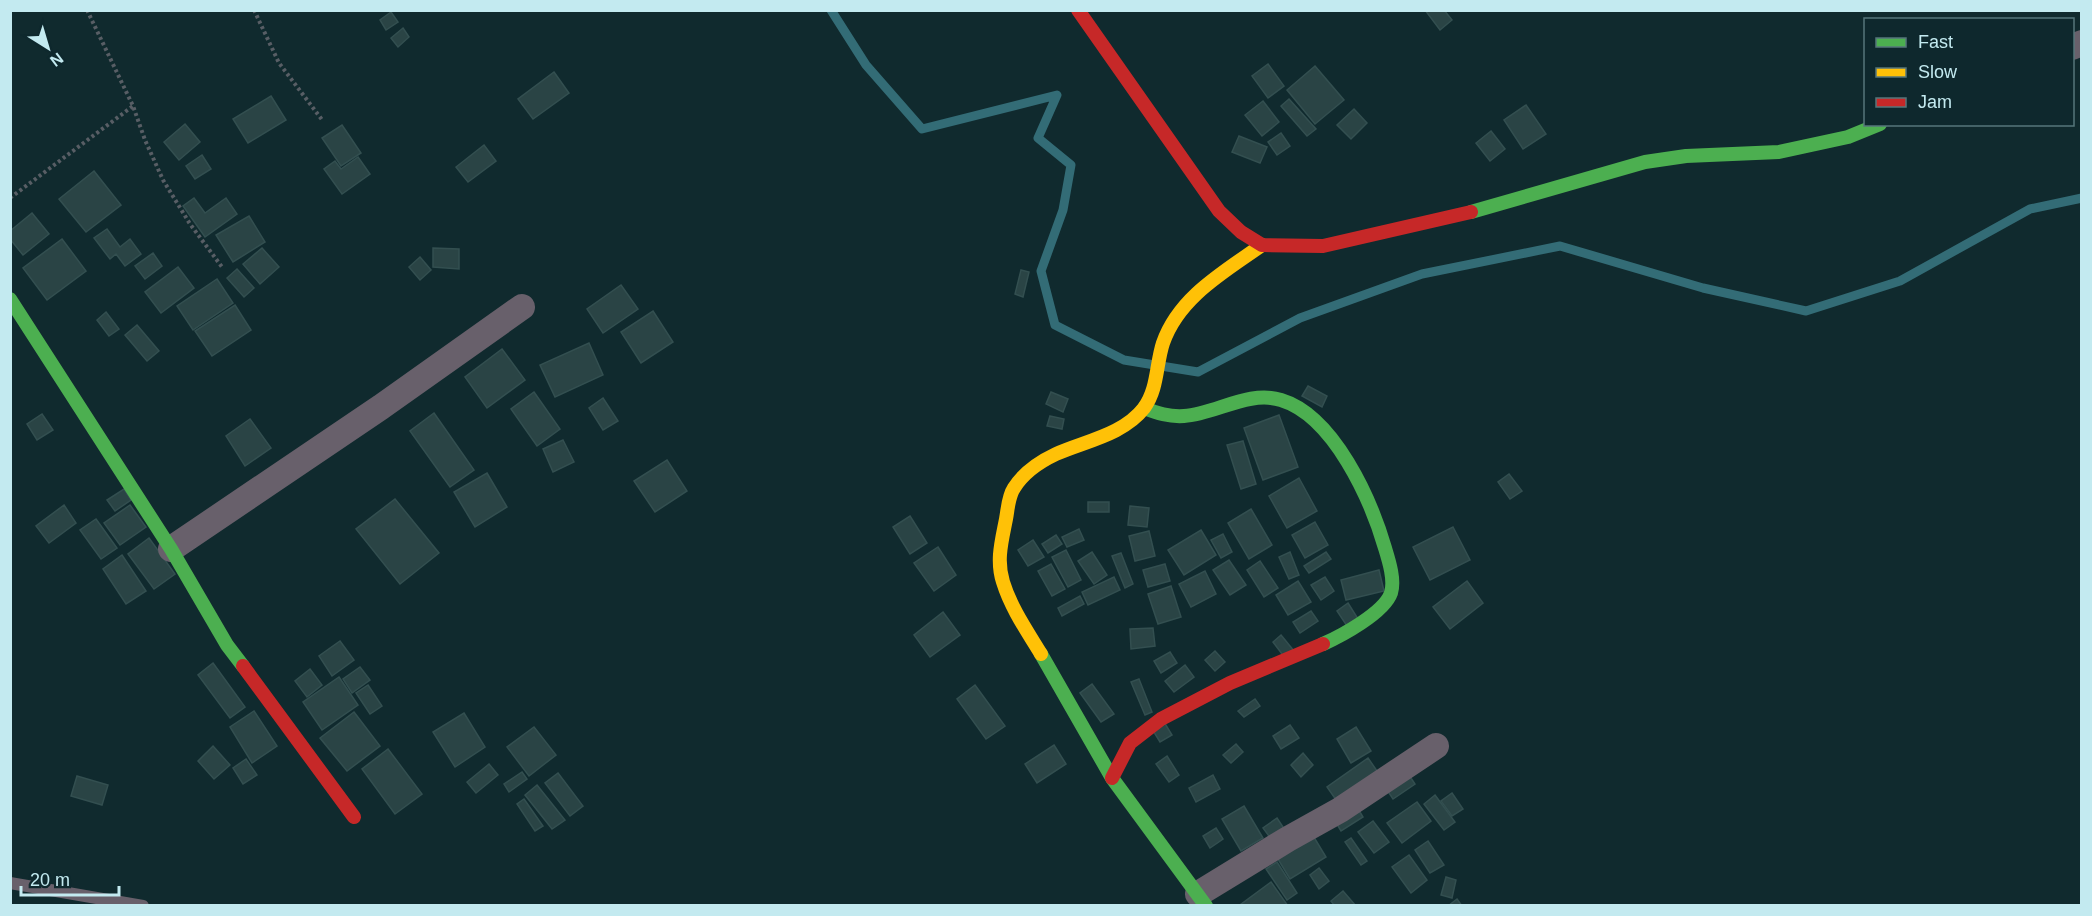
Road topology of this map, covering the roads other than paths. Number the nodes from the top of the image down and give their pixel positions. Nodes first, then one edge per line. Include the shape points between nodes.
1 (1078, 10) edge
2 (1875, 126) edge
3 (1262, 245) junction
4 (10, 299) edge
5 (522, 307) dead end
6 (1144, 408) junction
7 (171, 549) junction
8 (1436, 746) dead end
9 (1112, 778) junction
10 (354, 817) dead end
11 (10, 883) edge
12 (1202, 900) edge
13 (143, 906) edge

1 - 3 street via 1219,211
2 - 3 street via 1848,137 1779,152 1645,162 1461,215 1323,246
3 - 6 street via 1181,309 1163,341
4 - 7 street
5 - 7 street
6 - 9 street via 1105,435 1031,469 1013,489 998,558 1001,580 1012,604
6 - 9 street via 1171,416 1192,415 1261,398 1298,407 1338,445 1353,469 1392,571 1391,593 1373,615 1346,633 1261,668 1174,711 1135,739 1122,754
7 - 10 street via 227,645
8 - 12 street via 1340,810 1288,838
9 - 12 street
11 - 13 lane

